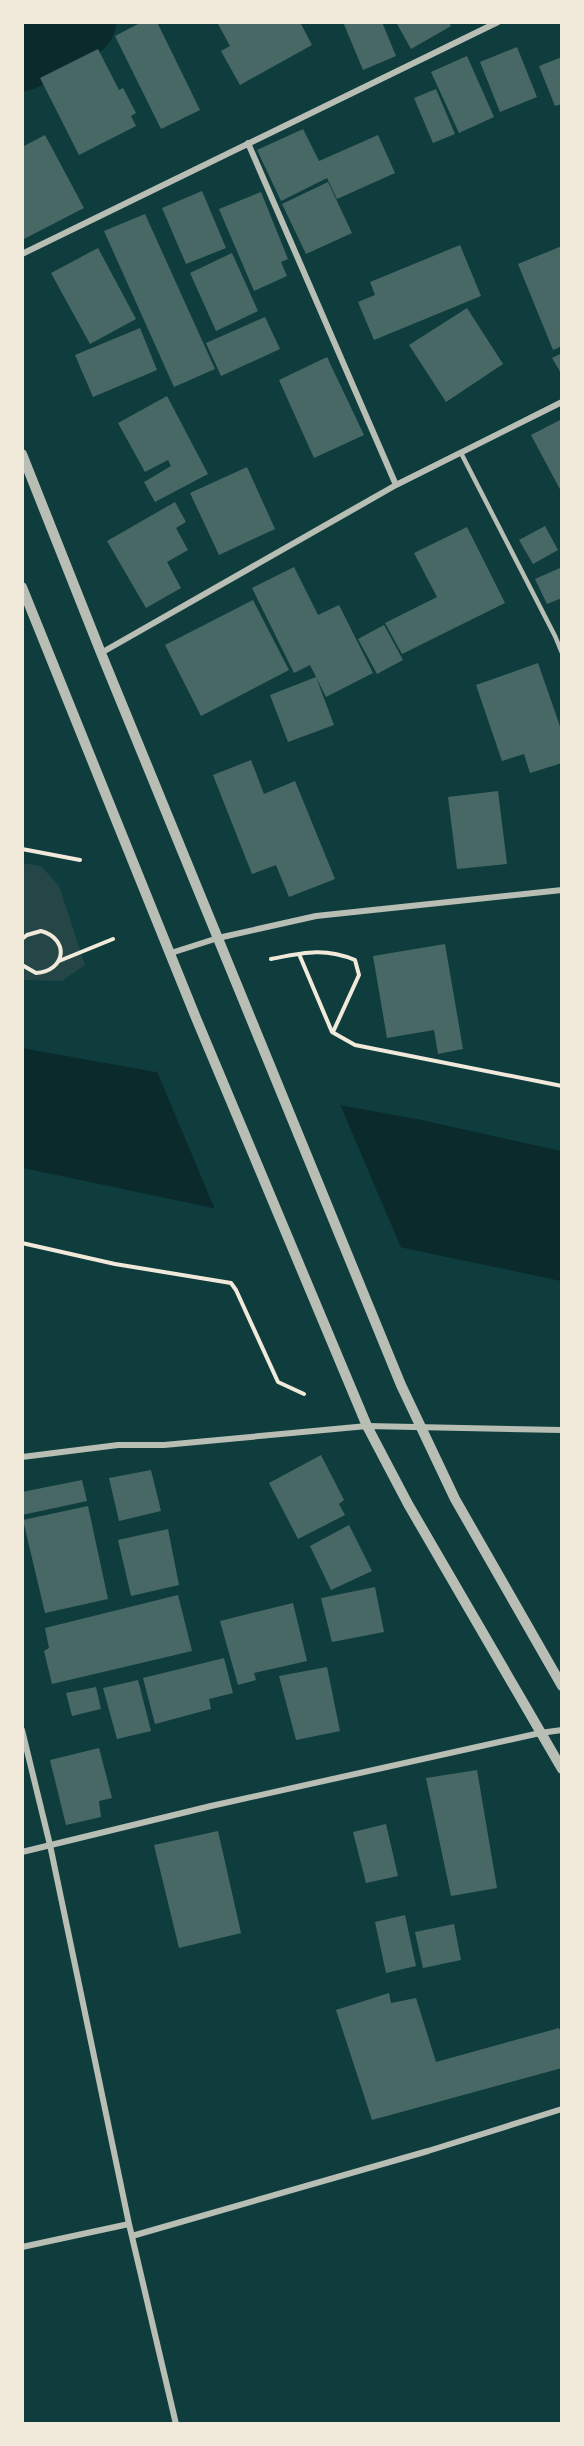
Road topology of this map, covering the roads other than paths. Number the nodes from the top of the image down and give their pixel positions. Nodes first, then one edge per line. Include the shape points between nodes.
1 (498, 22) edge
2 (248, 143) junction
3 (22, 254) edge
4 (561, 402) edge
5 (461, 453) junction
6 (22, 454) edge
7 (396, 485) junction
8 (22, 588) edge
9 (101, 653) junction
10 (561, 653) edge
11 (561, 890) edge
12 (218, 938) junction
13 (171, 953) junction
14 (367, 1426) junction
15 (422, 1428) junction
16 (561, 1430) edge
17 (22, 1457) edge
18 (561, 1686) edge
19 (22, 1730) edge
20 (561, 1730) edge
21 (540, 1733) junction
22 (561, 1769) edge
23 (50, 1845) junction
24 (22, 1852) edge
25 (561, 2109) edge
26 (129, 2224) junction
27 (132, 2236) junction
28 (22, 2247) edge
29 (176, 2424) edge

1 - 2 street
2 - 3 street
2 - 7 street
4 - 5 street
5 - 7 street
5 - 10 lane
6 - 9 street
7 - 9 street
8 - 13 street
9 - 12 street
11 - 12 street via 316,915
12 - 13 street
12 - 15 street
13 - 14 street
14 - 15 street
14 - 17 street via 187,1443 118,1445
14 - 21 street
15 - 16 street
15 - 18 street via 455,1499
19 - 23 street
20 - 21 street
21 - 22 street
21 - 23 street
23 - 24 street
23 - 26 street
25 - 27 street
26 - 27 street
26 - 28 street
27 - 29 street

